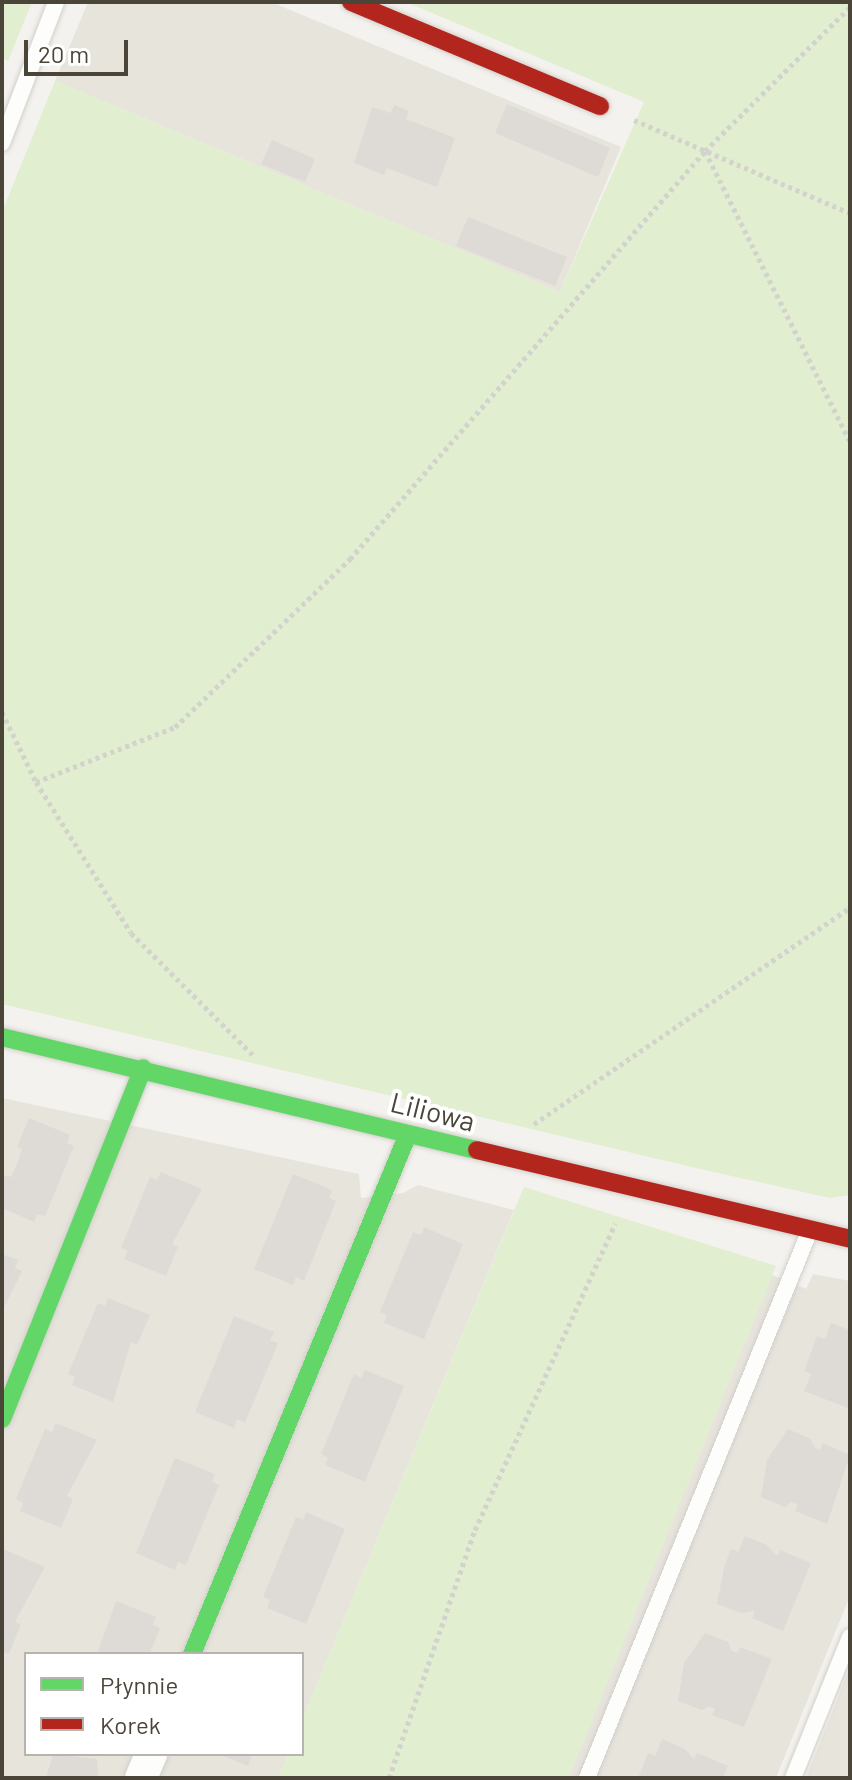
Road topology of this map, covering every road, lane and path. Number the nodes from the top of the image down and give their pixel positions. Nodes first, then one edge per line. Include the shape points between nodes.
1 (56, 2) edge
2 (351, 2) edge
3 (850, 7) edge
4 (600, 106) joint
5 (2, 143) edge
6 (705, 151) junction
7 (850, 213) edge
8 (850, 442) edge
9 (2, 712) edge
10 (36, 782) junction
11 (850, 908) edge
12 (2, 1037) edge
13 (143, 1068) junction
14 (265, 1098) junction
15 (408, 1134) junction
16 (491, 1154) junction
17 (631, 1186) junction
18 (810, 1228) junction
19 (850, 1239) edge
20 (2, 1419) edge
21 (850, 1637) edge
22 (193, 1652) edge
23 (150, 1756) edge
24 (141, 1778) edge
25 (389, 1778) edge
26 (587, 1778) edge
27 (793, 1778) edge

1 - 5 lane
2 - 4 street
3 - 6 path
4 - 6 path
6 - 7 path
6 - 8 path
6 - 10 path via 350,559 175,727
9 - 10 path
10 - 14 path via 131,933 233,1031 271,1076
11 - 16 path
12 - 13 street, Liliowa
13 - 14 street, Liliowa
13 - 20 street
14 - 15 street, Liliowa
15 - 16 street, Liliowa
15 - 22 street
16 - 17 street, Liliowa
17 - 18 street, Liliowa
17 - 25 path via 475,1530
18 - 19 street, Liliowa
18 - 26 lane
21 - 27 lane
23 - 24 street

